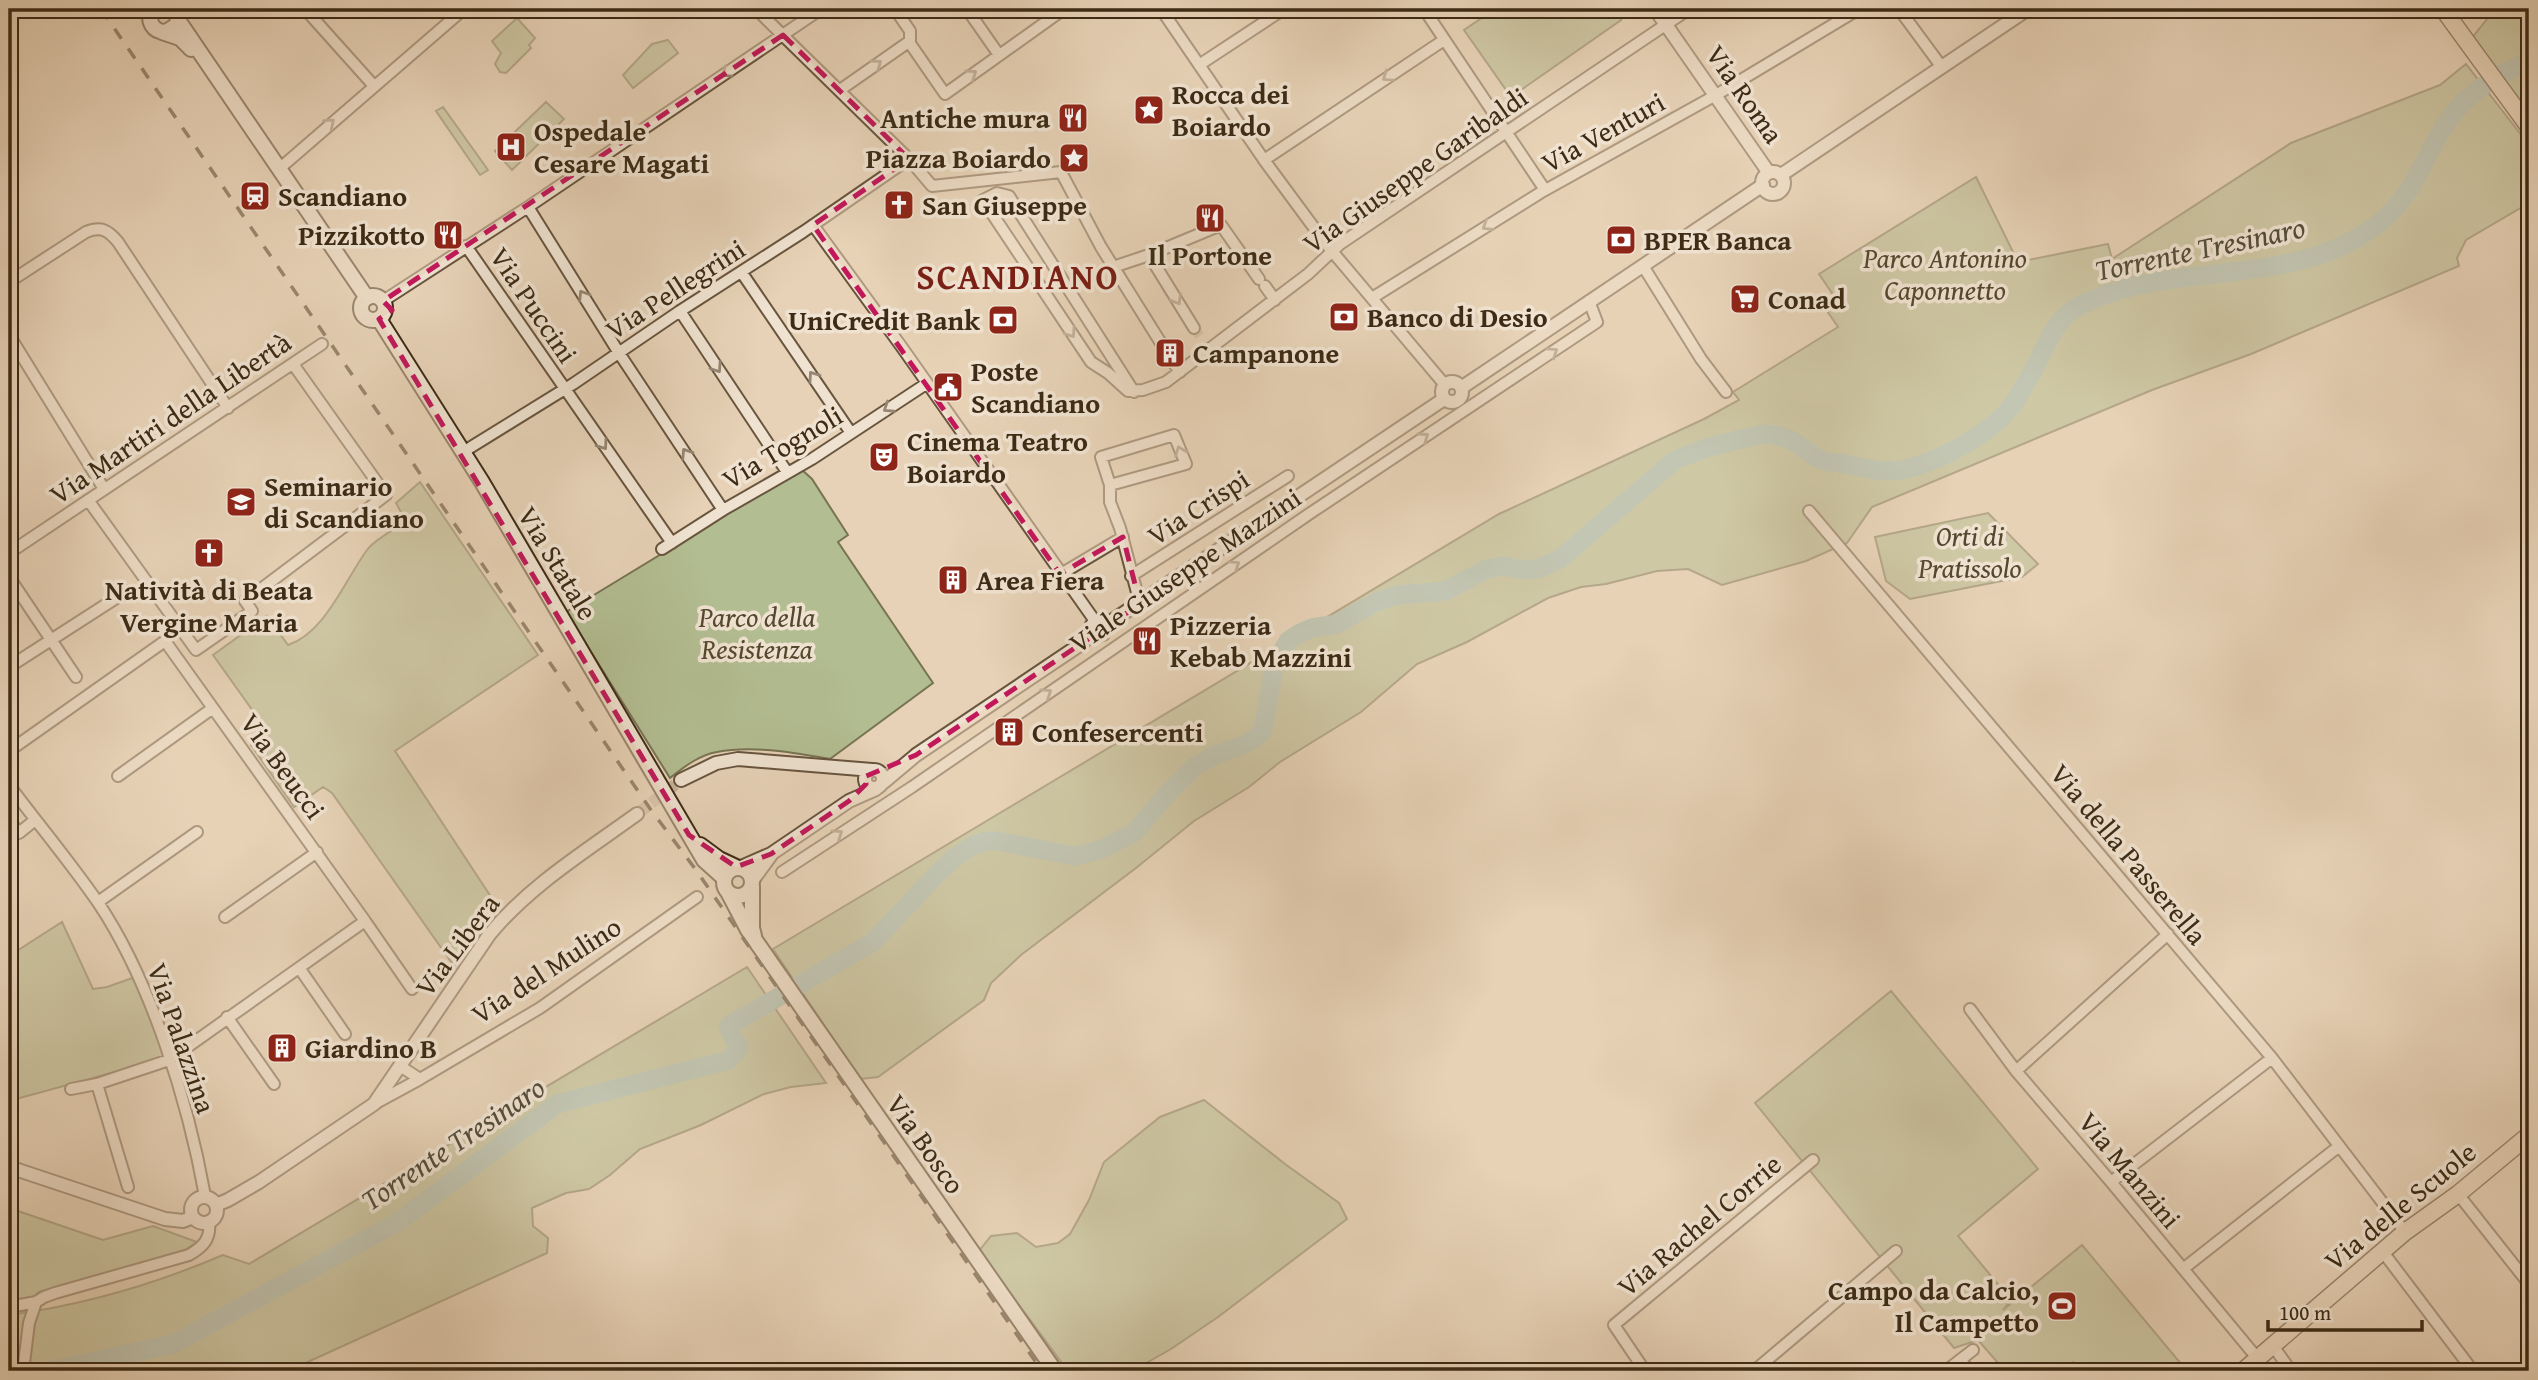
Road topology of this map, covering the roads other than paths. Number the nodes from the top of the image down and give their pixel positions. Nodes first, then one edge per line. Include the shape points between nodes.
1 (153, 9) edge
2 (305, 9) edge
3 (464, 9) edge
4 (756, 9) edge
5 (821, 9) edge
6 (895, 9) edge
7 (967, 9) edge
8 (1064, 9) edge
9 (1161, 9) edge
10 (1284, 9) edge
11 (1424, 9) edge
12 (1656, 9) edge
13 (1689, 9) edge
14 (1859, 9) edge
15 (1899, 9) edge
16 (2028, 9) edge
17 (2443, 9) edge
18 (177, 15) edge
19 (1667, 25) junction
20 (162, 32) junction
21 (783, 35) junction
22 (910, 39) junction
23 (1444, 40) junction
24 (999, 55) junction
25 (1199, 65) junction
26 (1941, 66) junction
27 (374, 86) junction
28 (840, 90) junction
29 (1716, 95) junction
30 (239, 111) junction
31 (2529, 127) edge
32 (1505, 131) junction
33 (909, 159) junction
34 (1264, 160) junction
35 (278, 169) junction
36 (1771, 178) junction
37 (1545, 190) junction
38 (528, 207) junction
39 (813, 226) junction
40 (466, 246) junction
41 (1332, 251) junction
42 (1149, 255) junction
43 (1643, 266) junction
44 (1113, 267) junction
45 (742, 273) junction
46 (9, 282) edge
47 (1073, 294) junction
48 (367, 298) junction
49 (1372, 298) junction
50 (1275, 300) junction
51 (383, 301) junction
52 (1590, 301) junction
53 (1053, 307) junction
54 (680, 311) junction
55 (379, 319) junction
56 (1194, 328) tunnel mouth
57 (9, 335) edge
58 (1202, 338) tunnel mouth
59 (322, 344) dead end
60 (1164, 348) dead end
61 (1209, 350) junction
62 (620, 353) junction
63 (1170, 358) dead end
64 (293, 364) junction
65 (1180, 372) junction
66 (926, 384) junction
67 (1445, 384) junction
68 (1461, 388) junction
69 (564, 390) junction
70 (1134, 391) junction
71 (1726, 392) dead end
72 (1444, 400) junction
73 (228, 408) junction
74 (851, 433) junction
75 (463, 452) junction
76 (787, 472) junction
77 (1289, 476) dead end
78 (1110, 485) junction
79 (104, 489) junction
80 (88, 500) junction
81 (723, 510) junction
82 (1809, 511) dead end
83 (1123, 537) junction
84 (667, 546) joint
85 (9, 553) edge
86 (1060, 574) junction
87 (1131, 576) junction
88 (9, 577) edge
89 (127, 591) dead end
90 (1140, 604) junction
91 (1098, 626) junction
92 (51, 641) junction
93 (9, 667) edge
94 (76, 677) dead end
95 (213, 708) junction
96 (9, 751) edge
97 (118, 776) dead end
98 (874, 779) junction
99 (681, 780) tunnel mouth
100 (9, 785) edge
101 (636, 814) tunnel mouth
102 (9, 820) edge
103 (35, 820) junction
104 (197, 832) dead end
105 (19, 833) junction
106 (689, 835) junction
107 (9, 840) edge
108 (317, 852) junction
109 (771, 854) junction
110 (739, 867) junction
111 (782, 872) dead end
112 (752, 883) junction
113 (726, 885) junction
114 (697, 897) dead end
115 (98, 902) junction
116 (225, 917) dead end
117 (365, 921) junction
118 (2168, 934) junction
119 (757, 941) junction
120 (300, 969) junction
121 (412, 989) dead end
122 (1970, 1009) dead end
123 (227, 1017) junction
124 (345, 1034) dead end
125 (2272, 1058) junction
126 (169, 1059) junction
127 (400, 1066) junction
128 (2016, 1071) junction
129 (420, 1079) junction
130 (97, 1084) junction
131 (274, 1084) dead end
132 (71, 1089) dead end
133 (374, 1104) junction
134 (2529, 1135) edge
135 (2338, 1147) junction
136 (1813, 1160) dead end
137 (9, 1167) edge
138 (2112, 1182) junction
139 (128, 1187) dead end
140 (2458, 1194) junction
141 (205, 1196) junction
142 (216, 1205) junction
143 (193, 1217) junction
144 (209, 1222) junction
145 (2405, 1233) junction
146 (1896, 1251) dead end
147 (2383, 1252) junction
148 (2183, 1269) junction
149 (2529, 1284) edge
150 (36, 1302) junction
151 (9, 1307) edge
152 (2273, 1346) junction
153 (1973, 1350) dead end
154 (2258, 1359) junction
155 (1960, 1360) junction
156 (23, 1371) edge
157 (1055, 1371) edge
158 (1645, 1371) edge
159 (1754, 1371) edge
160 (1946, 1371) edge
161 (1969, 1371) edge
162 (2243, 1371) edge
163 (2291, 1371) edge
164 (2473, 1371) edge

1 - 20 main road via 151,25
2 - 27 street
3 - 27 street
4 - 21 street
5 - 21 street
6 - 22 street
7 - 24 street
8 - 24 street
9 - 25 street
10 - 25 street
11 - 23 street
12 - 19 street, Via Roma
13 - 19 street, Via Giuseppe Garibaldi
14 - 29 street, Via Venturi
15 - 26 street
16 - 26 street
17 - 31 main road
18 - 20 main road via 174,28
18 - 30 main road
19 - 29 street, Via Roma
19 - 32 street, Via Giuseppe Garibaldi
20 - 30 main road via 189,47
21 - 28 street
21 -> 38 street
22 -> 24 street via 945,94
28 -> 22 street
23 - 32 street
23 -> 34 street
25 - 34 street
26 - 36 street
35 -> 27 street
28 - 33 street
29 - 36 street, Via Roma
29 - 37 street, Via Venturi
30 - 35 main road, Via Statale
32 - 37 street
32 - 41 street, Via Giuseppe Garibaldi
33 - 39 street, Via Pellegrini
33 - 44 street via 932,186 1061,172
34 - 41 street
35 - 48 main road, Via Statale
36 - 43 street
37 -> 49 street, Via Venturi
38 - 40 street
62 -> 38 street
39 - 45 street, Via Pellegrini
39 - 66 street
40 - 51 street
40 - 69 street, Via Puccini
41 - 49 street
41 - 50 street, Via Giuseppe Garibaldi
42 - 44 street
42 - 50 street via 1221,225
42 -> 56 street
43 - 52 street
43 - 71 street via 1700,359
44 - 60 street
45 - 54 street, Via Pellegrini
74 -> 45 street
46 - 73 street via 86,232 106,230
47 - 53 street
47 - 53 street via 1009,196 997,193 983,200
47 - 70 street
48 - 51 main road
48 - 55 main road, Via Statale via 362,312 367,318
49 - 67 street
50 - 61 street, Via Giuseppe Garibaldi
51 - 55 main road via 386,310
52 - 68 street
111 -> 52 street, Viale Giuseppe Mazzini via 1597,322
53 -> 70 street via 1091,362
54 - 62 street, Via Pellegrini
54 -> 76 street
55 - 75 main road, Via Statale
57 - 79 street
58 - 61 street
59 - 64 street, Via Martiri della Libertà
61 - 65 street, Via Giuseppe Garibaldi
62 - 69 street, Via Pellegrini
81 -> 62 street
63 - 65 street
64 - 73 street, Via Martiri della Libertà
64 - 80 street via 386,495 245,601 252,611 196,650
65 - 70 street, Via Giuseppe Garibaldi via 1158,386
66 -> 74 street, Via Tognoli
66 - 86 street
67 - 68 street via 1454,382
67 - 72 street
68 - 72 street via 1457,401
69 - 75 street, Via Pellegrini
69 -> 84 street, Via Puccini
72 - 90 street, Viale Giuseppe Mazzini
73 - 79 street, Via Martiri della Libertà
74 - 76 street, Via Tognoli
75 - 106 main road, Via Statale
76 - 81 street, Via Tognoli
77 - 87 street, Via Crispi
78 -> 78 street via 1185,464 1174,435 1101,457
78 - 83 street via 1110,502
79 - 80 street, Via Martiri della Libertà
80 - 85 street, Via Martiri della Libertà
81 - 84 street, Via Tognoli
82 - 118 street, Via della Passerella
83 - 86 street
83 - 87 street
86 - 91 street
87 - 90 street
88 - 92 street
89 - 92 street
90 - 91 street, Viale Giuseppe Mazzini
91 - 98 street, Viale Giuseppe Mazzini via 1082,644
92 - 93 street
92 - 94 street
95 - 96 street, Via Beucci via 165,641
95 - 97 street, Via Beucci
95 - 108 street, Via Beucci
98 - 99 street via 843,767 738,759 716,762
98 - 109 street, Viale Giuseppe Mazzini
100 - 103 street, Via Palazzina
101 - 127 street, Via Libera via 505,916
102 - 105 street
103 - 105 street
103 - 115 street, Via Palazzina
104 - 115 street
105 - 107 street
106 - 110 main road, Via Statale via 719,859
106 - 113 main road, Via Statale
108 - 116 street, Via Beucci
108 - 117 street, Via Beucci
109 - 110 street, Viale Giuseppe Mazzini
109 - 112 street, Viale Giuseppe Mazzini
110 - 112 main road, Via Statale via 749,872
110 - 113 main road via 728,871
112 - 113 main road via 743,895 734,895
112 - 119 main road via 752,928
113 - 119 main road, Via Statale
114 - 129 street, Via del Mulino via 540,1008
115 - 126 street, Via Palazzina via 132,962
117 - 120 street
117 - 121 street, Via Beucci
118 - 125 street, Via della Passerella
118 - 128 street
119 - 157 main road, Via Bosco
120 - 123 street
120 - 124 street
122 - 128 street, Via Manzini
123 - 126 street
123 - 131 street
125 - 135 street, Via della Passerella
125 - 138 street
126 - 130 street
126 - 141 street, Via Palazzina via 197,1151
127 - 129 street
127 - 133 street, Via Libera
128 - 138 street, Via Manzini
129 - 133 street, Via del Mulino
130 - 132 street
130 - 139 street
133 - 142 street, Via del Mulino via 259,1182
134 - 140 main road, Via delle Scuole
135 - 145 street, Via della Passerella
135 - 148 street
136 - 158 street, Via Rachel Corrie via 1614,1325
137 - 143 street via 166,1219
138 - 148 street, Via Manzini
140 - 145 main road, Via delle Scuole
140 - 149 street
141 - 142 street
141 - 143 street via 191,1205
142 - 144 street via 217,1213
143 - 144 street
144 - 150 street via 206,1242 189,1255
145 - 147 main road, Via delle Scuole
146 - 159 street
147 - 152 main road, Via delle Scuole
147 - 164 street
148 - 154 street, Via Manzini
150 - 151 street
150 - 156 street
152 - 154 main road, Via delle Scuole
152 - 163 street
153 - 155 street
154 - 162 main road, Via delle Scuole
155 - 160 street
155 - 161 street

